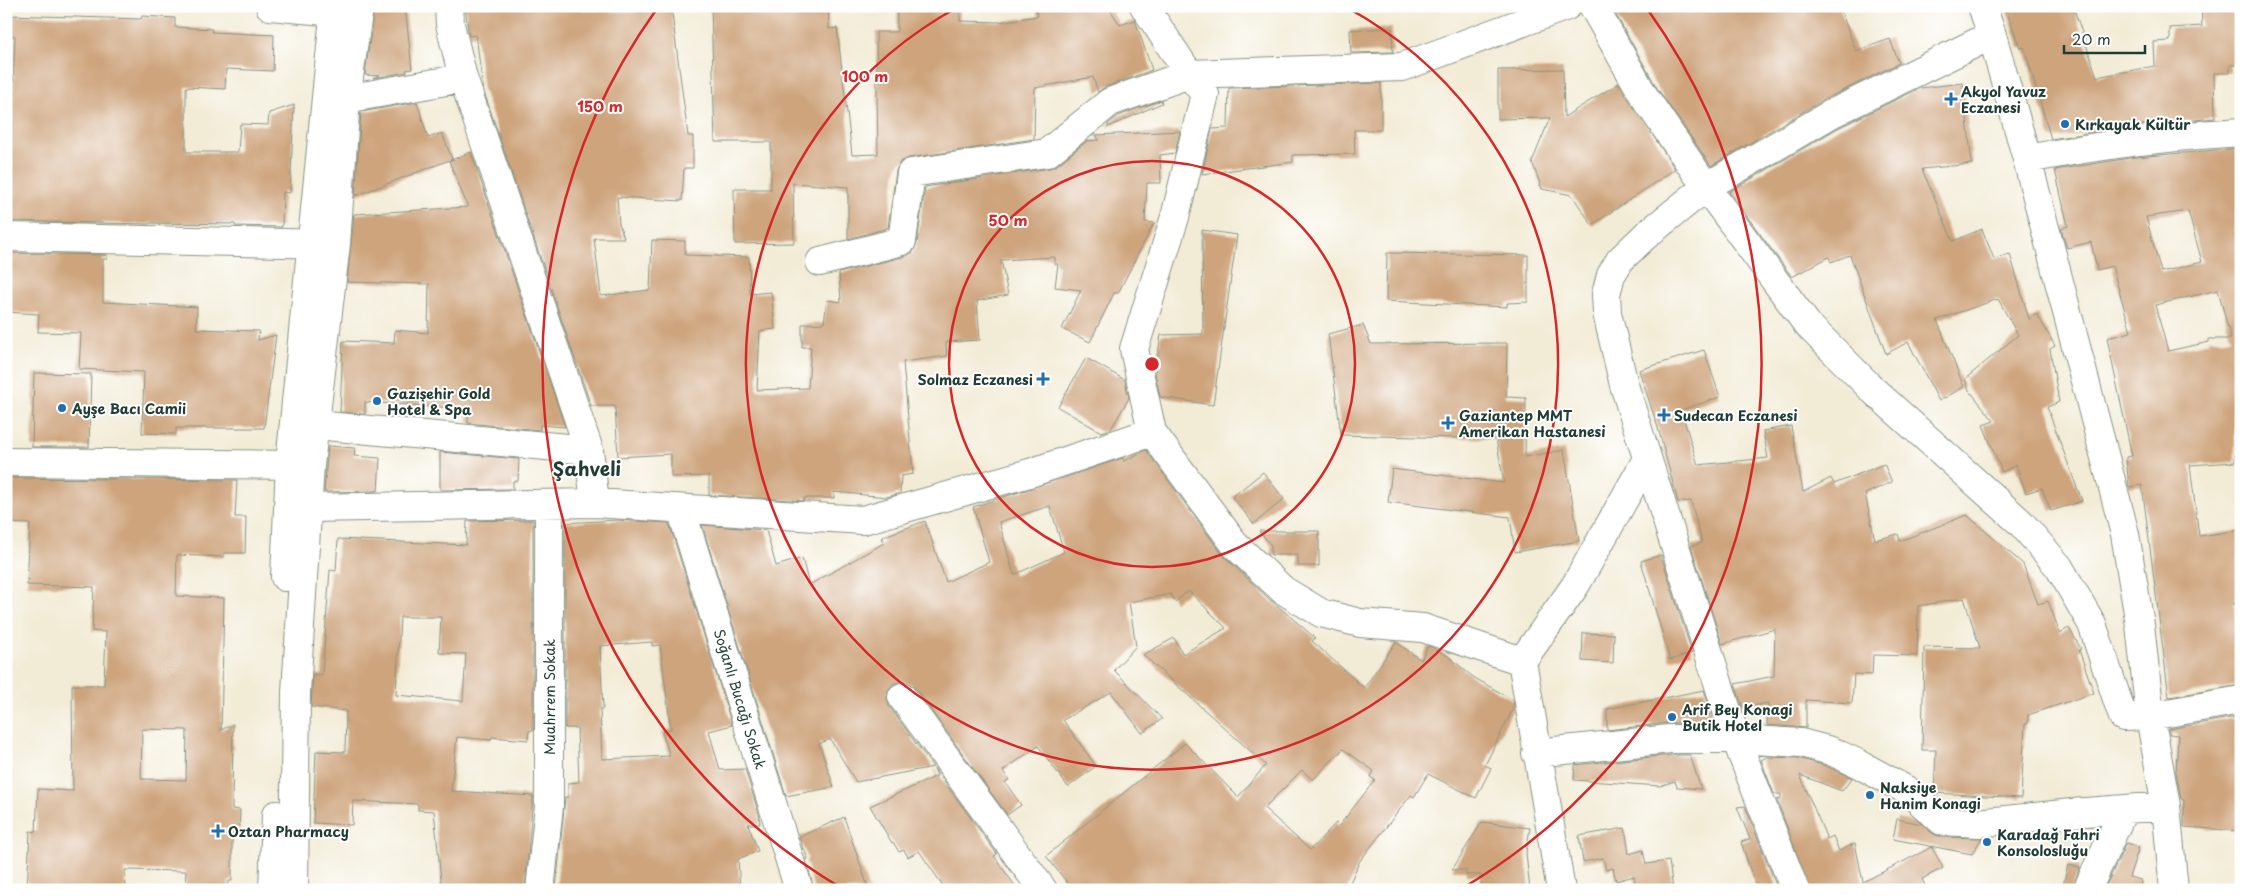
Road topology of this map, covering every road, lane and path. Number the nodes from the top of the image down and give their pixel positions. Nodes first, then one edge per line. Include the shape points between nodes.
1 (270, 6) edge
2 (449, 6) edge
3 (1144, 6) edge
4 (1567, 6) edge
5 (1593, 6) edge
6 (1982, 6) edge
7 (347, 10) edge
8 (1992, 35) junction
9 (1189, 74) junction
10 (463, 78) junction
11 (346, 99) junction
12 (2241, 132) edge
13 (2027, 159) junction
14 (1706, 188) junction
15 (6, 236) edge
16 (324, 244) junction
17 (820, 262) dead end
18 (315, 425) junction
19 (1152, 432) junction
20 (589, 450) junction
21 (1647, 459) junction
22 (6, 462) edge
23 (300, 464) junction
24 (595, 503) junction
25 (549, 504) junction
26 (308, 508) junction
27 (681, 509) junction
28 (1522, 661) junction
29 (902, 697) dead end
30 (2241, 700) edge
31 (2150, 716) junction
32 (1736, 739) junction
33 (1536, 753) junction
34 (2166, 806) junction
35 (2124, 809) junction
36 (274, 890) edge
37 (294, 890) edge
38 (540, 890) edge
39 (799, 890) edge
40 (1043, 890) edge
41 (1561, 890) edge
42 (1794, 890) edge
43 (2087, 890) edge
44 (2174, 890) edge

1 - 7 street
2 - 10 street
3 - 9 street
4 - 9 street via 1402,67
5 - 14 street via 1644,96
6 - 8 street
7 - 11 street
7 - 16 street
8 - 13 street
8 - 14 street via 1830,114
9 - 17 street via 1110,102 1046,153 911,173 902,241
9 - 19 street via 1206,94 1176,217 1134,349
10 - 11 street
10 - 20 street
11 - 16 street
12 - 13 street via 2186,135
13 - 31 street via 2125,534
14 - 21 street via 1620,260 1611,275 1606,294 1607,313 1624,385
14 - 31 street via 1807,324 1874,391 2021,523 2049,555 2092,624 2123,716
15 - 16 street
16 - 18 street
16 - 23 street
18 - 20 street
18 - 23 street
19 - 27 street via 1033,472 863,520
19 - 28 street via 1236,546 1283,590 1321,613 1360,623 1423,628
20 - 24 street
21 - 28 street via 1575,586
21 - 32 street
22 - 23 street
23 - 26 street
23 - 36 street
24 - 25 street
24 - 27 street
25 - 26 street
25 - 38 street, Muahrrem Sokak via 549,806
26 - 37 street via 296,692
27 - 39 street, Soğanlı Bucağı Sokak
28 - 33 street
29 - 40 street
30 - 31 street
31 - 34 street
32 - 33 street via 1670,739
32 - 35 street via 1801,743 1831,751 1908,791 1942,821 1978,824
32 - 42 street
33 - 41 street
34 - 35 street
34 - 44 street
35 - 43 street

